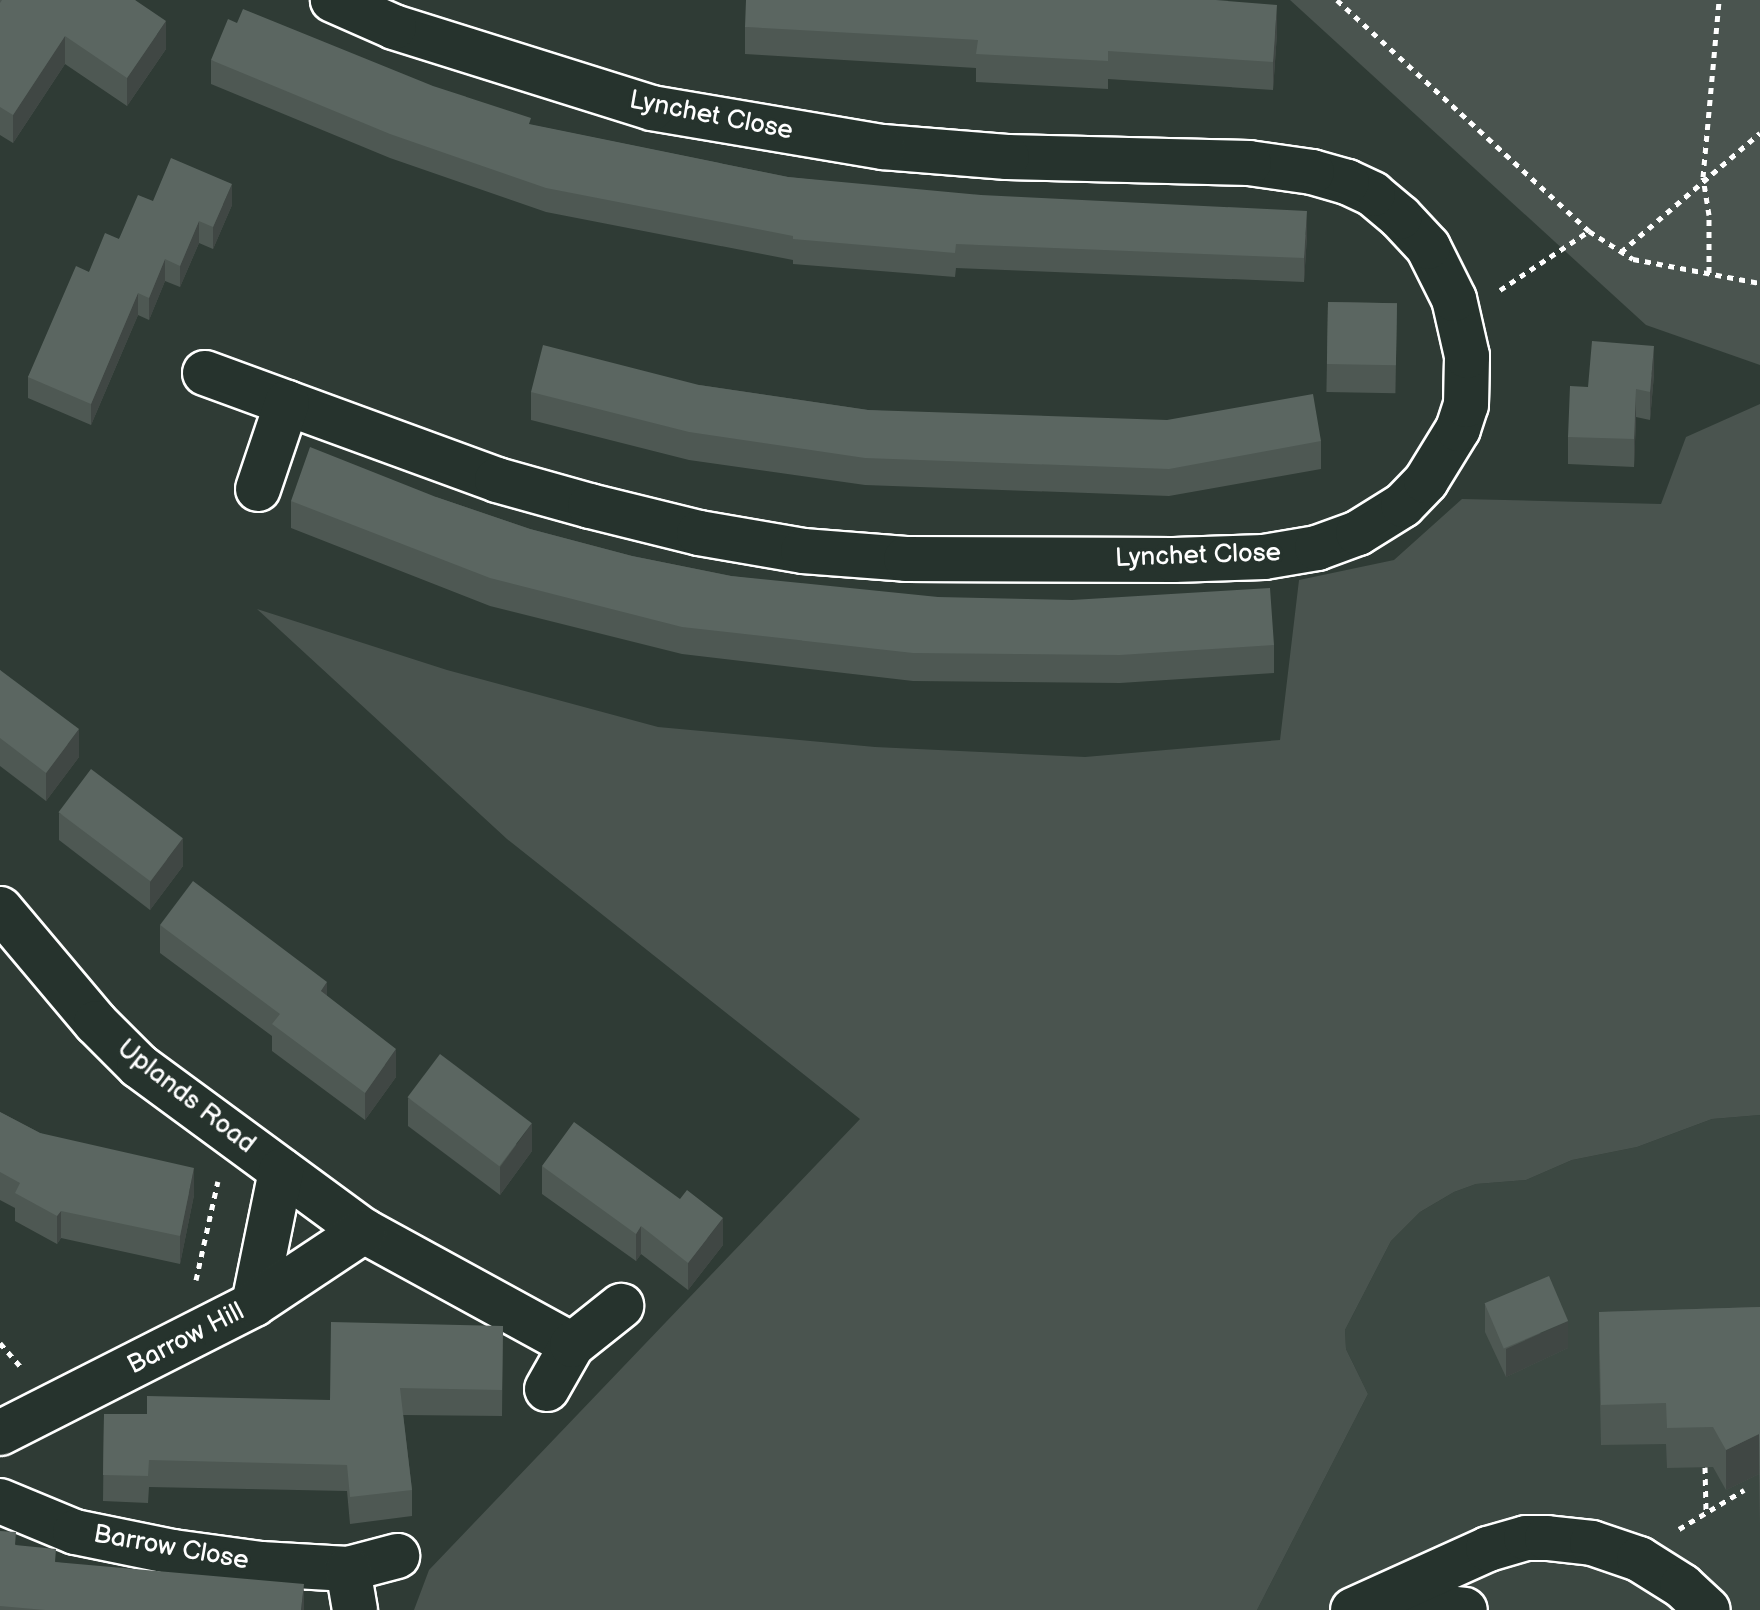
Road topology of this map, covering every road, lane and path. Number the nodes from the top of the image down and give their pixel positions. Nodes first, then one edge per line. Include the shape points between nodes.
1 (333, 0) edge
2 (1337, 0) edge
3 (1719, 0) edge
4 (1760, 133) edge
5 (1703, 181) junction
6 (1589, 231) junction
7 (1621, 252) junction
8 (1709, 273) junction
9 (1760, 283) edge
10 (1459, 317) junction
11 (205, 373) dead end
12 (287, 403) junction
13 (258, 489) dead end
14 (0, 909) edge
15 (281, 1171) junction
16 (218, 1179) dead end
17 (364, 1231) junction
18 (207, 1279) dead end
19 (254, 1304) junction
20 (621, 1306) dead end
21 (0, 1343) edge
22 (572, 1345) junction
23 (26, 1372) dead end
24 (547, 1389) dead end
25 (3, 1427) edge
26 (1705, 1467) dead end
27 (1744, 1490) dead end
28 (0, 1501) edge
29 (1706, 1513) junction
30 (1673, 1532) dead end
31 (397, 1556) dead end
32 (351, 1590) edge
33 (1355, 1609) edge
34 (1465, 1610) edge
35 (1708, 1610) edge

1 - 10 street, Lynchet Close via 394,27 652,108 882,147 1007,157 1249,163 1312,172 1373,194 1428,247
2 - 6 path
3 - 5 path
4 - 5 path
5 - 7 path
5 - 8 path
6 - 7 path
6 - 10 path
7 - 8 path via 1633,259
8 - 9 path
10 - 12 street, Lynchet Close via 1467,356 1466,405 1458,429 1426,481 1403,505 1358,533 1317,548 1264,557 920,559 803,551 699,533 497,480
11 - 12 street, Lynchet Close
12 - 13 street
14 - 15 street, Uplands Road via 139,1066
15 - 17 street, Uplands Road
15 - 19 street, Uplands Road
16 - 18 path via 195,1285
17 - 19 street, Barrow Hill
17 - 22 street, Uplands Road
19 - 25 street, Barrow Hill
20 - 22 street
21 - 23 path
22 - 24 street
26 - 29 path
27 - 29 path
28 - 32 street, Barrow Close via 75,1532 261,1564
29 - 30 path
31 - 32 street, Barrow Close
33 - 34 street via 1418,1605
33 - 35 street via 1507,1542 1556,1538 1639,1559

